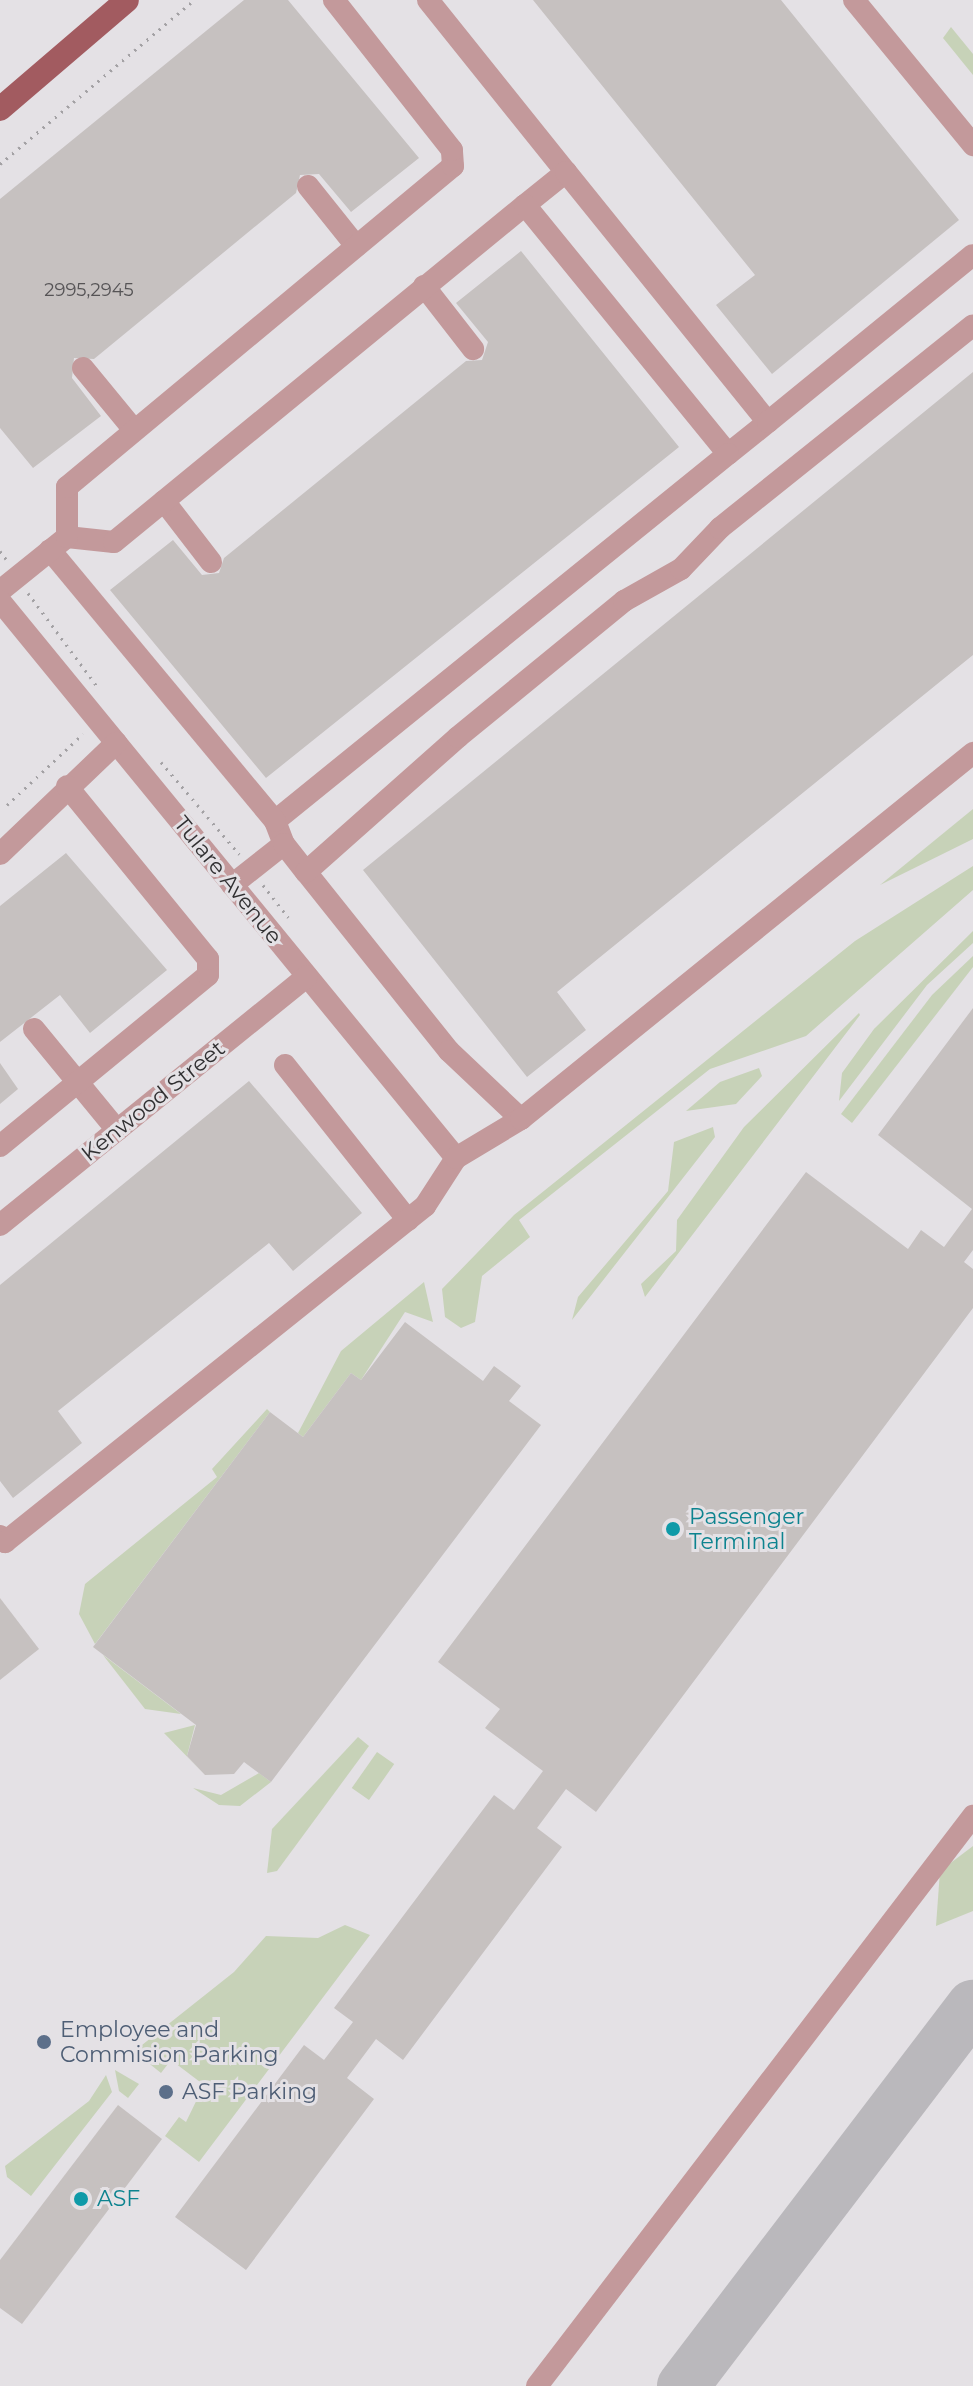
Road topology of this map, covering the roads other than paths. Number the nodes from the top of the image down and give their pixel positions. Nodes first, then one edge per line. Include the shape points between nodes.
1 (127, 0) edge
2 (334, 0) edge
3 (428, 0) edge
4 (854, 0) edge
5 (0, 109) edge
6 (973, 145) edge
7 (566, 172) junction
8 (308, 186) dead end
9 (525, 205) junction
10 (356, 246) junction
11 (973, 255) edge
12 (424, 286) junction
13 (973, 325) edge
14 (473, 349) dead end
15 (83, 368) dead end
16 (768, 422) junction
17 (134, 430) junction
18 (728, 454) junction
19 (164, 501) junction
20 (58, 543) junction
21 (211, 562) dead end
22 (8, 584) edge
23 (0, 601) edge
24 (116, 743) junction
25 (973, 753) edge
26 (67, 786) junction
27 (275, 821) junction
28 (284, 844) junction
29 (0, 854) edge
30 (306, 872) junction
31 (232, 885) junction
32 (307, 976) junction
33 (34, 1029) dead end
34 (285, 1065) dead end
35 (77, 1082) junction
36 (521, 1119) junction
37 (117, 1130) junction
38 (0, 1146) edge
39 (456, 1158) junction
40 (408, 1220) junction
41 (0, 1225) edge
42 (0, 1536) edge
43 (973, 1816) edge
44 (537, 2386) edge

1 - 5 main road
2 - 10 street via 452,150 453,166
3 - 7 street
4 - 6 street
7 - 9 street
7 - 16 street
8 - 10 street
9 - 12 street
9 - 18 street
10 - 17 street
11 - 16 street
12 - 14 street
12 - 19 street
13 - 30 street via 720,528 681,569 624,601 458,737
15 - 17 street
16 - 18 street
17 - 20 street via 67,487
18 - 27 street
19 - 20 street via 114,542
19 - 21 street
20 - 22 street
20 - 27 street
23 - 24 street, Tulare Avenue
24 - 26 street
24 - 31 street, Tulare Avenue
25 - 36 street
26 - 29 street
26 - 35 street via 208,959 208,975
27 - 28 street
28 - 30 street
28 - 31 street
30 - 36 street via 449,1051
31 - 32 street, Tulare Avenue
32 - 37 street, Kenwood Street
32 - 39 street, Tulare Avenue
33 - 35 street
34 - 40 street
35 - 37 street
35 - 38 street
36 - 39 street
37 - 41 street, Kenwood Street
39 - 40 street
40 - 42 street via 17,1533 5,1542
43 - 44 street

